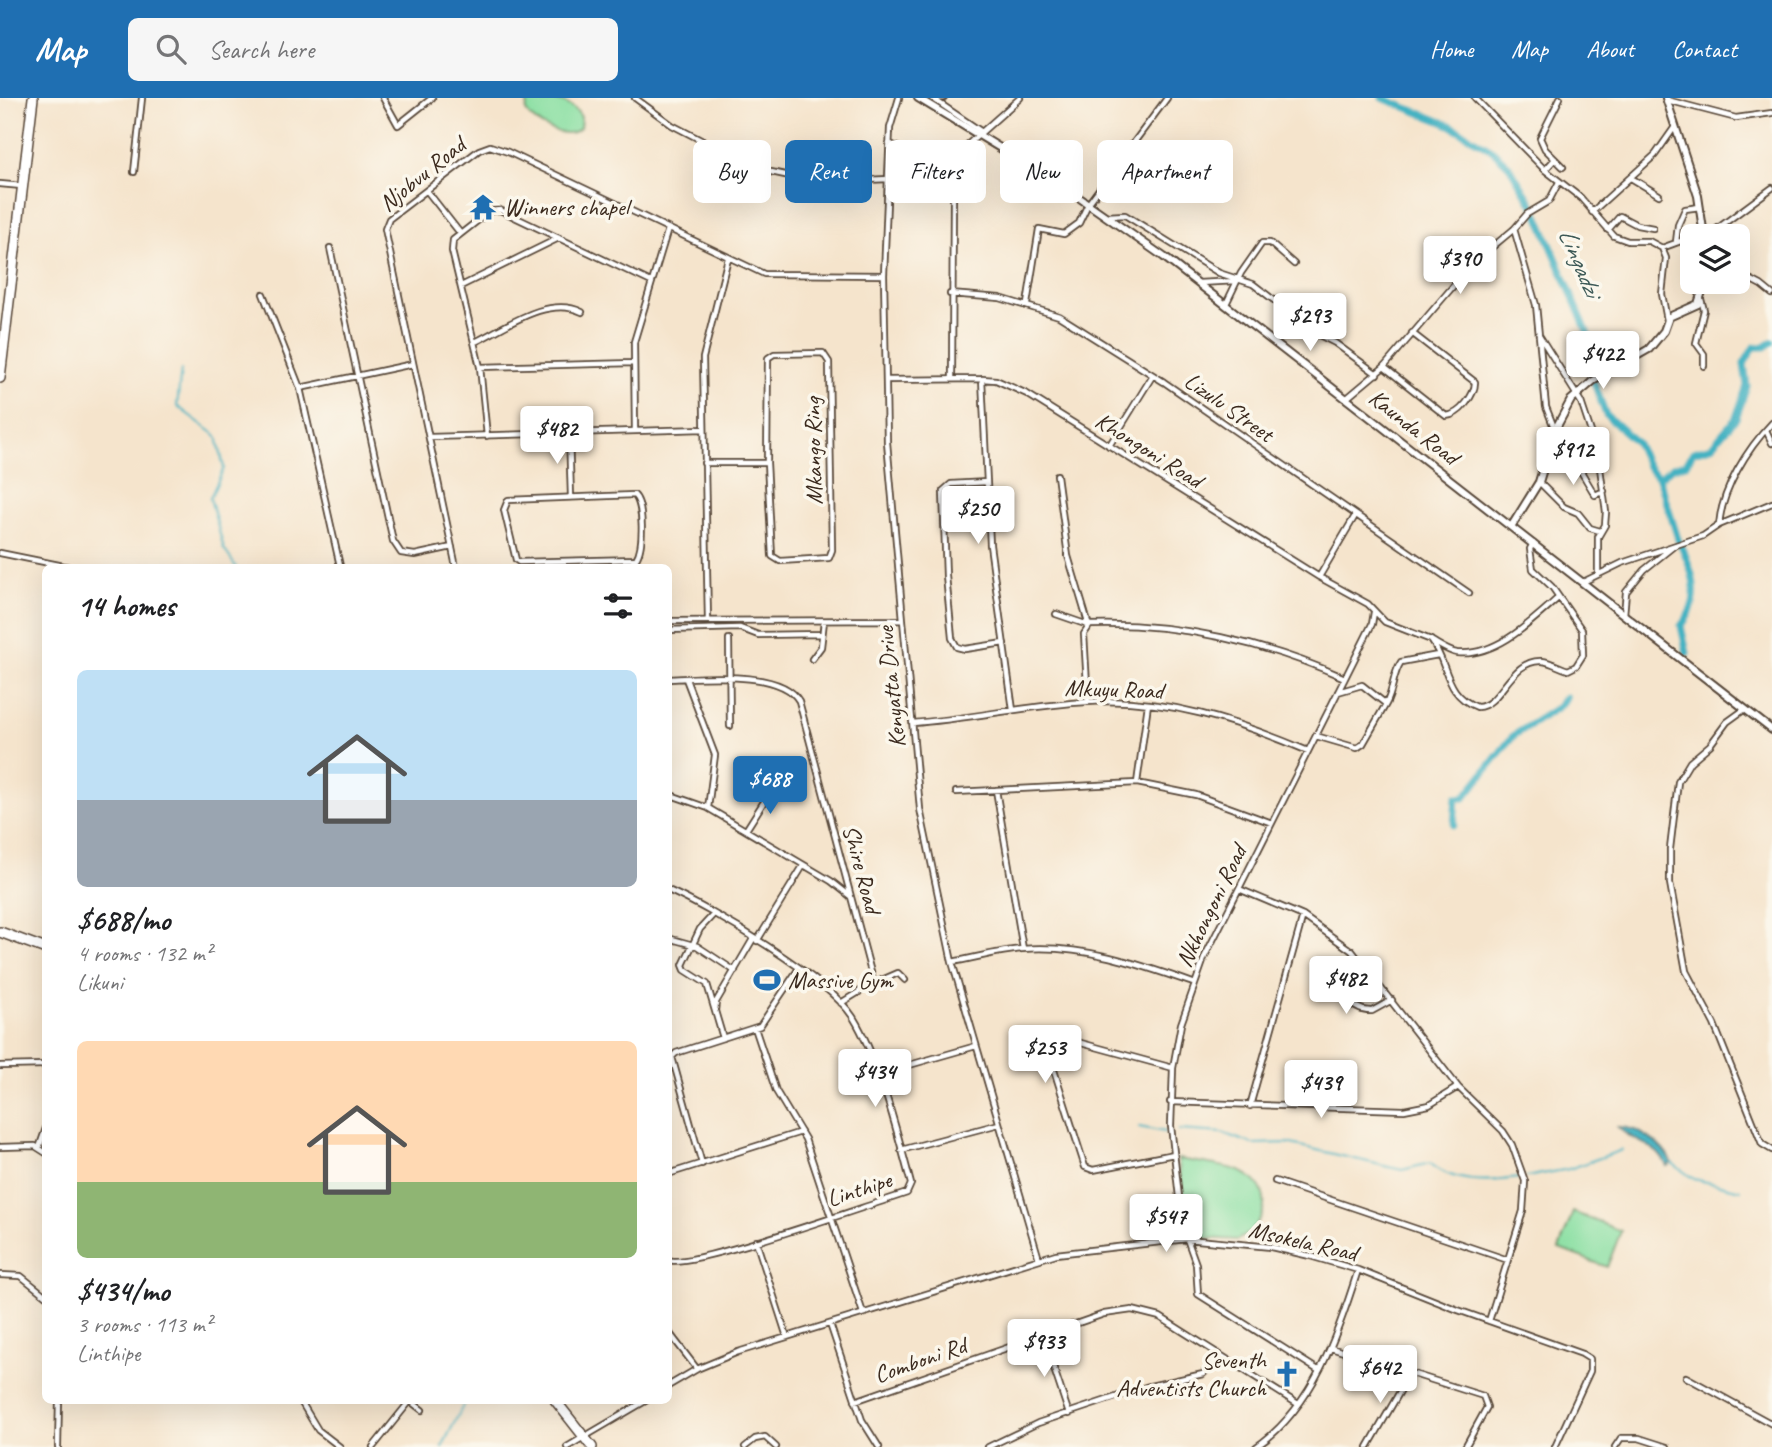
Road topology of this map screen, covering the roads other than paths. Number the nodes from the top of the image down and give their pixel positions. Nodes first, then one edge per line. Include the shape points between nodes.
1 (33, 98) edge
2 (142, 98) edge
3 (383, 98) edge
4 (432, 98) edge
5 (635, 98) edge
6 (899, 98) edge
7 (918, 98) edge
8 (933, 98) edge
9 (944, 98) edge
10 (1020, 98) edge
11 (1167, 98) edge
12 (1475, 98) edge
13 (1559, 98) edge
14 (1666, 99) edge
15 (1696, 100) dead end
16 (1696, 107) junction
17 (1772, 113) edge
18 (1674, 128) junction
19 (981, 134) junction
20 (889, 140) edge
21 (974, 140) edge
22 (1555, 159) junction
23 (1563, 167) dead end
24 (1545, 170) junction
25 (134, 173) dead end
26 (1631, 178) junction
27 (886, 179) edge
28 (1559, 181) junction
29 (0, 184) edge
30 (22, 186) junction
31 (1772, 188) edge
32 (427, 191) junction
33 (1659, 195) dead end
34 (888, 203) edge
35 (953, 203) edge
36 (1088, 204) junction
37 (1700, 207) junction
38 (1592, 212) junction
39 (1106, 216) junction
40 (1702, 224) edge
41 (1721, 224) edge
42 (1653, 228) dead end
43 (668, 229) junction
44 (1514, 229) junction
45 (1608, 230) junction
46 (460, 233) junction
47 (559, 238) junction
48 (1680, 241) edge
49 (1676, 242) junction
50 (330, 248) dead end
51 (1662, 248) junction
52 (728, 258) junction
53 (1294, 264) dead end
54 (884, 275) junction
55 (1750, 279) edge
56 (1238, 281) junction
57 (651, 282) junction
58 (1198, 283) junction
59 (461, 286) junction
60 (264, 293) dead end
61 (950, 294) junction
62 (1702, 294) edge
63 (1772, 294) edge
64 (1701, 299) junction
65 (1027, 304) junction
66 (1226, 304) junction
67 (582, 312) dead end
68 (1667, 321) junction
69 (1412, 333) junction
70 (1539, 335) junction
71 (475, 342) junction
72 (634, 363) junction
73 (413, 364) junction
74 (1704, 366) dead end
75 (480, 367) junction
76 (1384, 367) junction
77 (1377, 374) junction
78 (1153, 375) junction
79 (358, 376) junction
80 (0, 378) edge
81 (952, 378) junction
82 (982, 379) junction
83 (887, 380) junction
84 (300, 388) junction
85 (1576, 394) junction
86 (1346, 398) junction
87 (1772, 424) edge
88 (704, 429) junction
89 (1555, 430) junction
90 (1766, 430) junction
91 (635, 431) junction
92 (569, 434) junction
93 (487, 436) junction
94 (430, 437) junction
95 (1552, 440) junction
96 (1772, 443) edge
97 (1109, 446) junction
98 (704, 463) junction
99 (767, 463) junction
100 (1057, 475) dead end
101 (987, 482) junction
102 (1539, 482) junction
103 (1604, 491) junction
104 (571, 497) junction
105 (1772, 503) edge
106 (1355, 516) junction
107 (1719, 525) junction
108 (1511, 527) junction
109 (1600, 531) junction
110 (1533, 543) junction
111 (1675, 546) junction
112 (452, 547) junction
113 (0, 553) edge
114 (54, 564) edge
115 (340, 564) edge
116 (455, 564) edge
117 (1598, 574) junction
118 (1319, 577) junction
119 (1583, 582) junction
120 (1469, 593) dead end
121 (1558, 598) junction
122 (1374, 611) junction
123 (1056, 614) dead end
124 (1625, 615) junction
125 (902, 620) junction
126 (672, 621) edge
127 (708, 621) junction
128 (824, 621) junction
129 (1088, 626) junction
130 (672, 630) edge
131 (822, 634) junction
132 (729, 639) dead end
133 (1431, 640) junction
134 (1004, 643) junction
135 (1438, 655) junction
136 (812, 659) dead end
137 (729, 678) junction
138 (1345, 678) junction
139 (672, 679) edge
140 (686, 679) junction
141 (1338, 692) junction
142 (1088, 702) junction
143 (1148, 704) junction
144 (1386, 704) junction
145 (1745, 709) junction
146 (1013, 710) junction
147 (913, 723) junction
148 (730, 726) dead end
149 (1772, 730) edge
150 (1316, 736) junction
151 (1308, 751) junction
152 (1137, 783) junction
153 (772, 789) dead end
154 (996, 790) junction
155 (956, 792) dead end
156 (672, 795) edge
157 (708, 808) junction
158 (1272, 823) junction
159 (746, 830) junction
160 (803, 866) junction
161 (1239, 889) junction
162 (672, 892) edge
163 (850, 897) junction
164 (713, 915) junction
165 (1303, 916) junction
166 (1, 932) edge
167 (672, 939) edge
168 (755, 940) junction
169 (692, 944) junction
170 (42, 947) edge
171 (1023, 949) junction
172 (952, 962) junction
173 (1335, 967) dead end
174 (799, 968) junction
175 (735, 971) junction
176 (905, 980) dead end
177 (1193, 983) junction
178 (867, 987) junction
179 (1392, 1000) junction
180 (841, 1003) junction
181 (715, 1011) junction
182 (755, 1028) junction
183 (723, 1038) junction
184 (976, 1046) junction
185 (42, 1065) edge
186 (0, 1066) edge
187 (1173, 1068) junction
188 (878, 1074) junction
189 (1458, 1087) junction
190 (1170, 1102) junction
191 (1250, 1106) junction
192 (999, 1124) junction
193 (801, 1132) junction
194 (42, 1138) edge
195 (0, 1147) edge
196 (38, 1147) junction
197 (42, 1150) edge
198 (901, 1150) junction
199 (1772, 1150) edge
200 (1174, 1154) junction
201 (702, 1164) junction
202 (672, 1173) edge
203 (1275, 1181) dead end
204 (832, 1216) junction
205 (1187, 1239) junction
206 (756, 1241) junction
207 (1039, 1259) junction
208 (672, 1260) edge
209 (1508, 1260) junction
210 (1358, 1270) junction
211 (0, 1275) edge
212 (42, 1293) edge
213 (863, 1313) junction
214 (1489, 1321) junction
215 (830, 1324) junction
216 (672, 1336) edge
217 (1043, 1336) junction
218 (787, 1337) junction
219 (1331, 1348) junction
220 (1220, 1355) junction
221 (697, 1369) junction
222 (1318, 1370) junction
223 (1410, 1374) junction
224 (1686, 1377) dead end
225 (672, 1384) edge
226 (855, 1401) junction
227 (59, 1404) edge
228 (302, 1404) edge
229 (407, 1404) edge
230 (415, 1404) edge
231 (558, 1404) edge
232 (640, 1404) edge
233 (1298, 1404) junction
234 (422, 1410) dead end
235 (1069, 1414) junction
236 (1772, 1424) edge
237 (585, 1438) junction
238 (58, 1447) edge
239 (340, 1447) edge
240 (373, 1447) edge
241 (567, 1447) edge
242 (592, 1447) edge
243 (745, 1447) edge
244 (776, 1447) edge
245 (879, 1447) edge
246 (988, 1447) edge
247 (1256, 1447) edge
248 (1368, 1447) edge
249 (1465, 1447) edge
250 (1555, 1447) edge
251 (1615, 1447) edge
252 (1667, 1447) edge

1 - 30 highway
2 - 25 street
3 - 4 street via 398,125
5 - 27 street via 672,125 757,169 818,182
6 - 20 street, Kenyatta Drive
7 - 19 main road, Kaunda Road
8 - 9 street
8 - 19 street
10 - 19 street
11 - 36 street
12 - 24 street
13 - 22 street via 1540,138
14 - 16 street
14 - 18 main road
15 - 16 street
16 - 17 street via 1736,118
18 - 26 street
18 - 37 main road
19 - 21 street
19 - 36 main road, Kaunda Road
22 - 23 street
22 - 24 street
24 - 28 street
26 - 33 street
26 - 38 street
28 - 38 street
28 - 44 street via 1549,201 1527,214
29 - 30 street
30 - 80 highway
31 - 41 street
32 - 43 street, Njobvu Road via 479,150 492,146
32 - 46 street
32 - 73 street, Njobvu Road via 385,226
34 - 54 street, Kenyatta Drive
35 - 61 street
36 - 39 main road, Kaunda Road
36 - 65 street via 1073,229 1061,234 1040,228
37 - 40 main road
37 - 49 street via 1684,211
38 - 45 street
39 - 56 street via 1125,215
39 - 58 main road, Kaunda Road
42 - 45 street via 1620,216
43 - 52 street, Njobvu Road
43 - 57 street
44 - 69 street via 1473,263
44 - 70 street via 1533,291
45 - 51 street via 1619,239 1649,241
46 - 47 street via 498,209
46 - 59 street via 451,248
47 - 57 street
47 - 59 street
48 - 49 street
49 - 51 street
50 - 79 street
51 - 68 street
52 - 54 street, Njobvu Road via 772,275
52 - 88 street via 704,346
53 - 56 street via 1264,242
54 - 83 street, Kenyatta Drive
55 - 63 street
56 - 58 street
56 - 66 street
56 - 77 street via 1253,284
57 - 72 street via 634,342
58 - 66 main road, Kaunda Road
59 - 71 street
60 - 84 street
61 - 65 street, Lizulu Street
61 - 81 street
62 - 64 main road
64 - 68 main road via 1694,308
64 - 74 street via 1704,310 1696,342 1704,354
65 - 78 street, Lizulu Street via 1059,316
66 - 86 main road, Kaunda Road
67 - 71 street via 552,306
68 - 85 main road via 1649,349
69 - 76 street
69 - 76 street via 1475,382 1457,413 1446,416
70 - 85 street
70 - 89 street via 1546,407
71 - 75 street
72 - 75 street
72 - 91 street
73 - 79 street
73 - 94 street, Njobvu Road
75 - 93 street
76 - 77 street
77 - 86 street
78 - 97 street
78 - 106 street, Lizulu Street
79 - 84 street
79 - 112 street via 395,546 410,555
81 - 82 street, Khongoni Road
81 - 83 street, Khongoni Road
82 - 97 street, Khongoni Road via 1027,394
82 - 101 street
83 - 125 street, Kenyatta Drive via 888,464
84 - 115 street
85 - 89 main road
85 - 103 street via 1598,453
86 - 108 main road, Kaunda Road
87 - 90 street
88 - 91 street
88 - 98 street
89 - 95 main road
90 - 96 street
90 - 107 street via 1744,459 1726,496
91 - 92 street
92 - 93 street
92 - 104 street
93 - 94 street
94 - 112 street, Njobvu Road
95 - 102 main road
95 - 103 street via 1570,453 1595,495
97 - 118 street, Khongoni Road
98 - 99 street, Mkango Ring
98 - 127 street
99 - 99 street, Mkango Ring via 773,558 829,558 829,362 823,354 774,354 768,358
100 - 129 street via 1068,556
101 - 134 street via 990,545
101 - 134 street via 948,484 943,491 952,638 964,649
102 - 108 main road
102 - 109 street via 1590,528
103 - 109 street via 1606,522
104 - 104 street via 506,501 504,510 517,562 638,557 636,496
105 - 107 street
106 - 118 street
106 - 120 street, Lizulu Street
107 - 111 street
108 - 110 main road, Kaunda Road
109 - 117 street
110 - 119 main road, Kaunda Road
110 - 121 street via 1532,567
111 - 117 street
111 - 124 street via 1644,569 1626,592
112 - 116 street, Njobvu Road
113 - 114 street
117 - 119 street
118 - 122 street, Khongoni Road
119 - 124 main road, Kaunda Road
121 - 133 street, Khongoni Road via 1498,645 1459,653
121 - 135 street via 1582,630 1583,655 1573,669 1530,663 1487,704 1477,707 1452,689
122 - 133 street, Khongoni Road via 1385,622
122 - 138 street, Nkhongoni Road
123 - 129 street
124 - 145 main road, Kaunda Road
125 - 128 street
125 - 147 street, Kenyatta Drive
126 - 127 street
127 - 128 street
128 - 131 street
129 - 138 street via 1219,636
129 - 142 street via 1084,634
130 - 131 street via 740,628 758,635
131 - 136 street via 819,651
132 - 137 street
133 - 135 street
134 - 146 street
135 - 144 street via 1401,662
137 - 140 street, Shire Road
137 - 148 street
137 - 163 street, Shire Road via 767,682 796,696
138 - 141 street, Nkhongoni Road
139 - 140 street, Shire Road
140 - 157 street via 715,755
141 - 144 street via 1362,685
141 - 150 street, Nkhongoni Road
142 - 143 street, Mkuyu Road
142 - 146 street, Mkuyu Road
143 - 151 street, Mkuyu Road via 1239,723
143 - 152 street
144 - 150 street via 1357,748
145 - 149 main road, Kaunda Road
145 - 199 street via 1690,762 1678,782 1670,883 1686,971 1714,1024 1762,1144
146 - 147 street, Mkuyu Road
147 - 172 street, Kenyatta Drive via 923,827
150 - 151 street, Nkhongoni Road
151 - 158 street, Nkhongoni Road
152 - 154 street
152 - 158 street via 1196,795
153 - 159 street
154 - 155 street
154 - 171 street
156 - 157 street
157 - 159 street
158 - 161 street, Nkhongoni Road
159 - 160 street
160 - 163 street
160 - 168 street
161 - 165 street
161 - 177 street, Nkhongoni Road
162 - 164 street, Linthipe
163 - 178 street, Shire Road via 871,972
164 - 168 street, Linthipe
164 - 169 street
165 - 179 street via 1352,951
165 - 191 street
166 - 170 highway
167 - 169 street
168 - 174 street, Linthipe
168 - 175 street
169 - 175 street
169 - 181 street via 683,967 707,984
171 - 172 street
171 - 177 street via 1116,958
172 - 184 street, Kenyatta Drive
173 - 179 street via 1338,988 1359,1009 1372,1012
174 - 180 street, Linthipe
174 - 182 street via 769,1016
175 - 181 street
176 - 178 street via 898,973
177 - 187 street, Nkhongoni Road
178 - 180 street
179 - 189 street
180 - 188 street, Linthipe via 858,1026
181 - 183 street
182 - 183 street
182 - 193 street via 776,1091
183 - 201 street via 672,1057
184 - 188 street
184 - 192 street, Kenyatta Drive
185 - 186 street
187 - 190 street, Nkhongoni Road
187 - 200 street via 1059,1037 1047,1039 1085,1167 1093,1170
188 - 198 street, Linthipe
189 - 191 street via 1413,1109
189 - 209 street via 1503,1131 1523,1173 1523,1211
190 - 191 street
190 - 200 street, Nkhongoni Road
192 - 198 street
192 - 207 street, Kenyatta Drive
193 - 201 street
193 - 204 street
194 - 196 street
195 - 196 street
196 - 197 street
198 - 204 street, Linthipe via 911,1184 907,1193
200 - 205 street, Nkhongoni Road
201 - 202 street
203 - 209 street
204 - 206 street, Linthipe
204 - 213 street
205 - 207 street, Msokela Road via 1080,1249
205 - 210 street, Msokela Road via 1270,1247
205 - 222 street, Nkhongoni Road via 1196,1264 1198,1294
206 - 208 street, Linthipe via 681,1262
206 - 218 street
207 - 213 street, Msokela Road
209 - 214 street
210 - 214 street, Msokela Road
210 - 219 street
211 - 212 street via 21,1276
213 - 215 street, Msokela Road
214 - 250 street, Msokela Road via 1590,1359 1586,1380
215 - 218 street, Msokela Road
215 - 226 street
216 - 221 street
217 - 220 street, Comboni Rd via 1104,1314 1139,1311 1167,1321
217 - 226 street, Comboni Rd
217 - 235 street
218 - 221 street, Msokela Road
219 - 222 street
219 - 223 street
220 - 233 street, Comboni Rd
220 - 235 street via 1203,1374 1146,1387
221 - 225 street, Msokela Road
222 - 233 street
223 - 248 street
223 - 249 street via 1486,1399 1487,1407
224 - 236 street
226 - 245 street
227 - 238 street
228 - 239 street via 318,1430
229 - 240 street
230 - 234 street
231 - 237 highway
232 - 237 street
233 - 247 street via 1282,1427
235 - 246 street via 1027,1427
237 - 241 street
237 - 242 highway
243 - 244 street via 765,1437
251 - 252 street via 1621,1438 1631,1437

